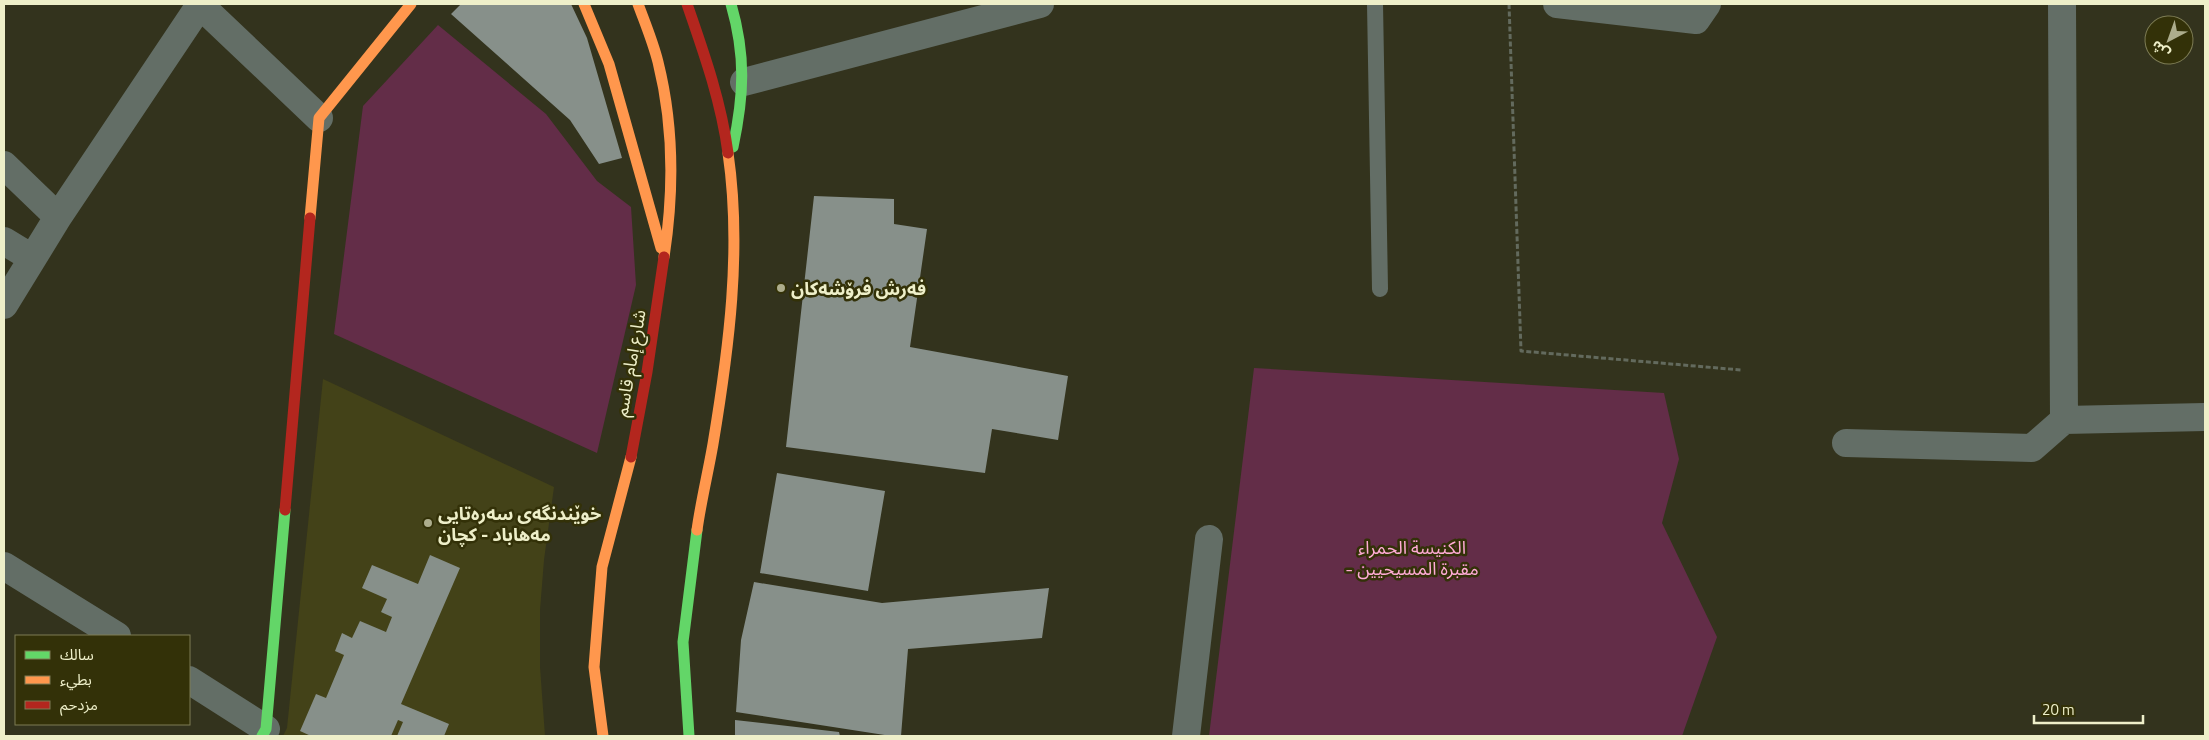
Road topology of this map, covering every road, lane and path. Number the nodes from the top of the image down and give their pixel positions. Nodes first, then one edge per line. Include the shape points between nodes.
1 (200, 4) edge
2 (411, 4) edge
3 (584, 4) edge
4 (638, 4) edge
5 (687, 4) edge
6 (731, 4) edge
7 (1040, 4) edge
8 (1375, 4) edge
9 (1509, 4) edge
10 (1557, 4) edge
11 (1707, 4) edge
12 (2062, 4) edge
13 (744, 82) junction
14 (319, 118) junction
15 (730, 162) junction
16 (4, 164) edge
17 (58, 217) junction
18 (4, 240) edge
19 (32, 258) junction
20 (665, 263) junction
21 (1380, 289) dead end
22 (4, 305) edge
23 (1741, 370) dead end
24 (2205, 417) edge
25 (2064, 420) junction
26 (1846, 443) dead end
27 (1209, 539) dead end
28 (4, 566) edge
29 (116, 635) edge
30 (190, 681) edge
31 (264, 732) edge
32 (603, 736) edge
33 (689, 736) edge
34 (1186, 736) edge

1 - 14 street
1 - 17 street
2 - 14 main road
3 - 20 main road, شارع إمام قاسم via 609,64
4 - 20 main road via 658,61 666,103 670,142 670,220
5 - 15 main road via 716,89
6 - 13 main road via 740,39
7 - 13 street
8 - 21 lane
9 - 23 path via 1521,351
10 - 11 street via 1696,20
12 - 25 street
13 - 15 main road
14 - 31 main road
15 - 33 main road via 734,192 733,297 713,444 689,582 684,642
16 - 17 street
17 - 19 street
18 - 19 street
19 - 22 street
20 - 32 main road, شارع إمام قاسم via 630,463 602,567 594,667
24 - 25 street
25 - 26 street via 2032,448
27 - 34 street
28 - 29 street
30 - 31 street

